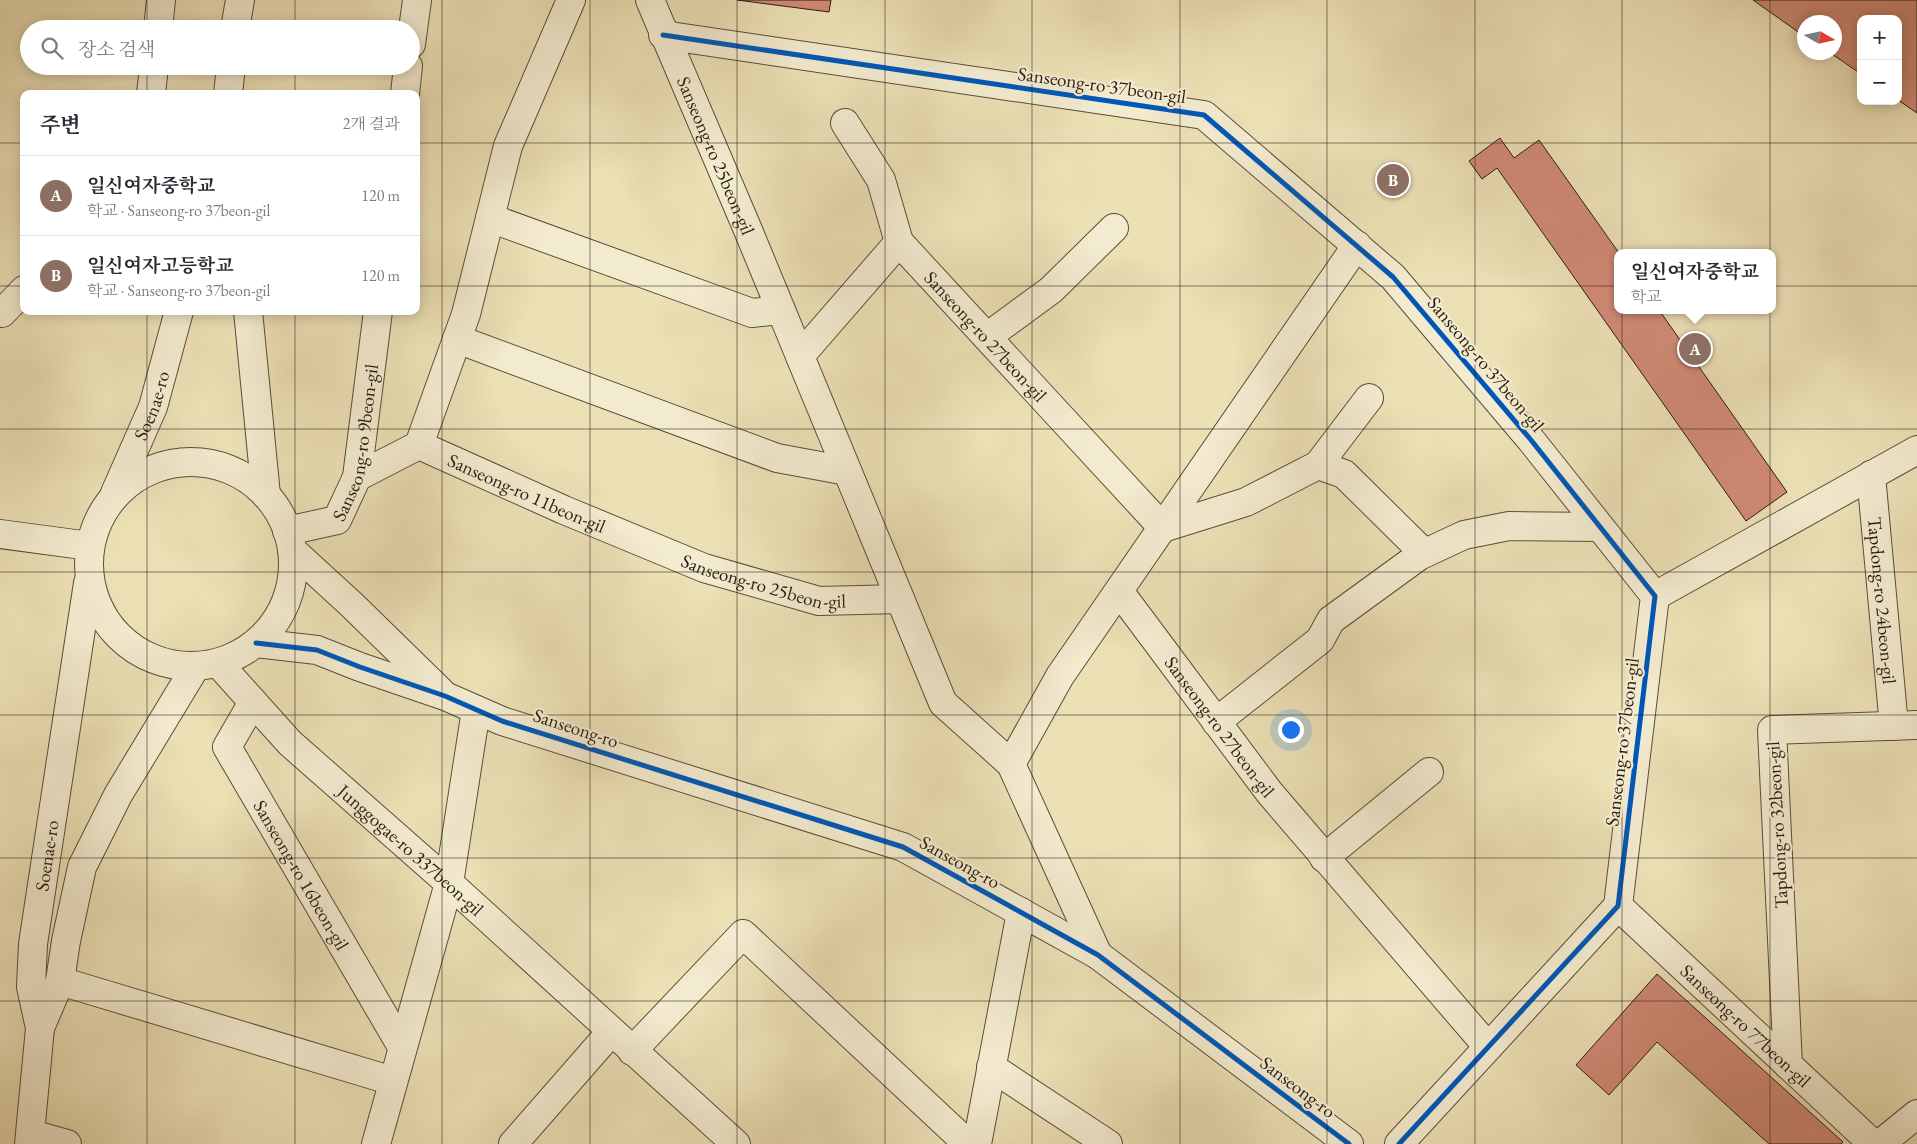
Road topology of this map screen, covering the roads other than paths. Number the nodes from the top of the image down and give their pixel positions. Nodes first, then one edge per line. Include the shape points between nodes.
1 (161, 0) edge
2 (240, 0) edge
3 (417, 0) edge
4 (571, 0) edge
5 (650, 0) edge
6 (159, 20) edge
7 (237, 20) edge
8 (414, 20) edge
9 (663, 35) junction
10 (153, 75) edge
11 (230, 75) edge
12 (407, 75) edge
13 (151, 90) edge
14 (228, 90) edge
15 (405, 90) edge
16 (845, 123) dead end
17 (490, 218) junction
18 (1114, 228) dead end
19 (900, 242) junction
20 (1357, 246) junction
21 (20, 294) edge
22 (781, 310) junction
23 (0, 312) edge
24 (178, 315) edge
25 (248, 315) edge
26 (377, 315) edge
27 (987, 337) junction
28 (457, 339) junction
29 (800, 356) junction
30 (1369, 398) dead end
31 (419, 445) junction
32 (1917, 450) edge
33 (1318, 465) junction
34 (847, 471) junction
35 (1871, 475) junction
36 (357, 477) junction
37 (266, 495) junction
38 (114, 497) junction
39 (1599, 527) junction
40 (1163, 528) junction
41 (0, 534) edge
42 (633, 538) joint
43 (289, 540) junction
44 (90, 546) junction
45 (1424, 554) junction
46 (89, 577) junction
47 (1119, 591) junction
48 (1654, 596) junction
49 (900, 598) junction
50 (256, 643) junction
51 (207, 664) junction
52 (445, 696) junction
53 (253, 702) junction
54 (476, 710) junction
55 (1216, 722) junction
56 (1906, 726) edge
57 (1011, 764) junction
58 (1429, 772) dead end
59 (1324, 858) junction
60 (449, 883) junction
61 (1618, 906) junction
62 (1020, 912) junction
63 (1098, 955) junction
64 (60, 981) junction
65 (40, 1028) junction
66 (611, 1032) junction
67 (402, 1047) junction
68 (1488, 1047) junction
69 (632, 1051) junction
70 (1788, 1065) junction
71 (991, 1067) junction
72 (393, 1081) junction
73 (1917, 1114) edge
74 (30, 1139) edge
75 (67, 1144) edge
76 (376, 1144) edge
77 (512, 1144) edge
78 (736, 1144) edge
79 (968, 1144) edge
80 (977, 1144) edge
81 (1108, 1144) edge
82 (1349, 1144) edge
83 (1399, 1144) edge
84 (1873, 1144) edge
85 (1880, 1144) edge

1 - 6 street
2 - 7 street
3 - 8 street
4 - 17 street via 508,146
5 - 9 street, Sanseong-ro 25beon-gil
9 - 20 street, Sanseong-ro 37beon-gil via 1204,116
9 - 22 street, Sanseong-ro 25beon-gil
10 - 13 street
11 - 14 street
12 - 15 street
16 - 19 street, Sanseong-ro 27beon-gil via 881,180
17 - 22 street via 752,313
17 - 28 street
18 - 27 street via 1051,290
19 - 27 street, Sanseong-ro 27beon-gil
19 - 29 street
20 - 39 street, Sanseong-ro 37beon-gil via 1393,277 1531,440
20 - 40 street
21 - 23 street
22 - 29 street, Sanseong-ro 25beon-gil
24 - 38 street, Soenae-ro via 153,407
25 - 37 street
26 - 36 street, Sanseong-ro 9beon-gil
27 - 40 street, Sanseong-ro 27beon-gil
28 - 31 street
28 - 34 street via 777,458
29 - 34 street, Sanseong-ro 25beon-gil
30 - 33 street
31 - 36 street
31 - 42 street, Sanseong-ro 11beon-gil
32 - 35 street
33 - 40 street via 1246,502
33 - 45 street via 1344,474
34 - 49 street, Sanseong-ro 25beon-gil
35 - 48 street
35 - 56 street, Tapdong-ro 24beon-gil
36 - 43 street, Sanseong-ro 9beon-gil via 337,520
37 - 38 street via 244,477 218,465 190,462 161,466 136,478
37 - 43 street via 278,512
38 - 44 street via 99,520
39 - 45 street via 1509,526 1464,535
39 - 48 street, Sanseong-ro 37beon-gil
40 - 47 street
41 - 44 street
42 - 49 street, Sanseong-ro 25beon-gil via 704,568 819,601
43 - 50 street via 292,571 289,591 282,611
43 - 52 street
44 - 46 street
45 - 55 street via 1332,620 1320,640
46 - 51 street via 98,606 114,632 138,652 166,663
46 - 65 street, Soenae-ro via 33,944 31,987
47 - 55 street, Sanseong-ro 27beon-gil
47 - 57 street via 1060,676
48 - 61 street, Sanseong-ro 37beon-gil
49 - 57 street, Sanseong-ro 25beon-gil via 943,703
50 - 51 street via 231,658
50 - 52 street via 317,650
51 - 53 street, Junggogae-ro 337beon-gil
51 - 64 street via 118,795 82,867
52 - 54 street, Sanseong-ro
53 - 60 street, Junggogae-ro 337beon-gil via 290,743
53 - 67 street, Sanseong-ro 16beon-gil via 226,747
54 - 60 street
54 - 62 street, Sanseong-ro via 502,721 903,847
55 - 59 street, Sanseong-ro 27beon-gil
56 - 70 street, Tapdong-ro 32beon-gil via 1772,730
57 - 63 street
58 - 59 street
59 - 68 street
60 - 66 street, Junggogae-ro 337beon-gil
60 - 67 street
61 - 68 street
61 - 70 street, Sanseong-ro 77beon-gil
62 - 63 street, Sanseong-ro
62 - 71 street
63 - 82 street, Sanseong-ro
64 - 65 street
64 - 72 street
65 - 74 street, Soenae-ro
66 - 69 street, Junggogae-ro 337beon-gil
66 - 77 street
67 - 72 street
68 - 83 street
69 - 78 street, Junggogae-ro 337beon-gil
69 - 79 street via 743,934
70 - 84 street, Sanseong-ro 77beon-gil
71 - 80 street
71 - 81 street
72 - 76 street
73 - 85 street
74 - 75 street, Soenae-ro

